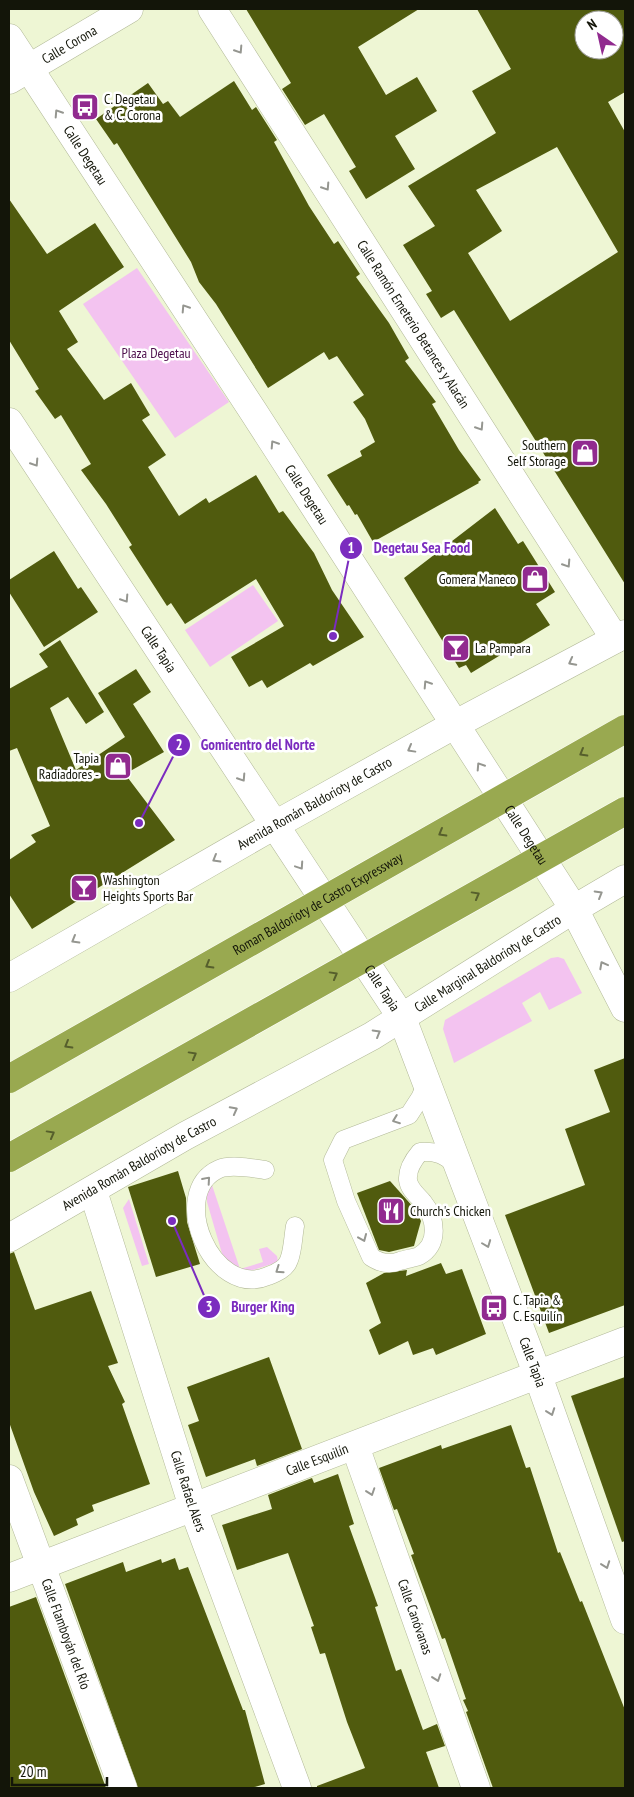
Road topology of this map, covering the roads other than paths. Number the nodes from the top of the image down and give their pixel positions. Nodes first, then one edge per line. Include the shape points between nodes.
1 (129, 9) edge
2 (212, 9) edge
3 (9, 38) edge
4 (18, 74) edge
5 (9, 422) edge
6 (620, 637) edge
7 (454, 725) junction
8 (625, 729) edge
9 (625, 811) edge
10 (273, 826) junction
11 (625, 879) edge
12 (574, 909) junction
13 (11, 969) edge
14 (625, 1008) edge
15 (402, 1018) junction
16 (9, 1078) edge
17 (426, 1085) junction
18 (9, 1158) edge
19 (457, 1166) junction
20 (265, 1170) dead end
21 (93, 1191) junction
22 (295, 1226) dead end
23 (9, 1238) edge
24 (625, 1341) edge
25 (537, 1374) junction
26 (355, 1446) junction
27 (9, 1479) edge
28 (193, 1507) junction
29 (40, 1566) junction
30 (9, 1578) edge
31 (625, 1620) edge
32 (123, 1788) edge
33 (297, 1788) edge
34 (476, 1788) edge

1 - 4 street, Calle Corona
2 -> 6 street, Calle Ramón Emeterio Betances y Alacán
3 - 4 street, Calle Degetau
7 -> 4 street, Calle Degetau via 254,411
5 -> 10 street, Calle Tapia
6 -> 7 street, Avenida Román Baldorioty de Castro
7 -> 10 street, Avenida Román Baldorioty de Castro
12 -> 7 street, Calle Degetau
8 -> 16 highway, Roman Baldorioty de Castro Expressway, bridge
18 -> 9 highway, bridge
10 -> 13 street, Avenida Román Baldorioty de Castro
10 -> 15 street, Calle Tapia
12 -> 11 street
14 -> 12 street, Calle Degetau
12 - 15 street, Calle Marginal Baldorioty de Castro
15 - 17 street, Calle Tapia
21 -> 15 street, Avenida Román Baldorioty de Castro via 185,1136
17 - 19 street, Calle Tapia
17 -> 19 lane via 409,1115 343,1140 333,1160 346,1201 371,1257 387,1264 417,1257 426,1250 434,1236 435,1222 408,1180 412,1162 420,1152 434,1151 445,1155
19 -> 25 street, Calle Tapia
22 -> 20 lane via 289,1261 285,1267 261,1280 233,1277 222,1270 202,1237 194,1205 210,1175 220,1169
21 - 23 street, Avenida Román Baldorioty de Castro
21 - 28 street, Calle Rafael Alers
24 - 25 street, Calle Esquilín
25 - 26 street, Calle Esquilín
25 -> 31 street, Calle Tapia
26 - 28 street, Calle Esquilín
26 -> 34 street, Calle Canóvanas
27 - 29 street, Calle Flamboyán del Río
28 - 29 street, Calle Esquilín
28 - 33 street, Calle Rafael Alers
29 - 30 street, Calle Esquilín
29 - 32 street, Calle Flamboyán del Río

